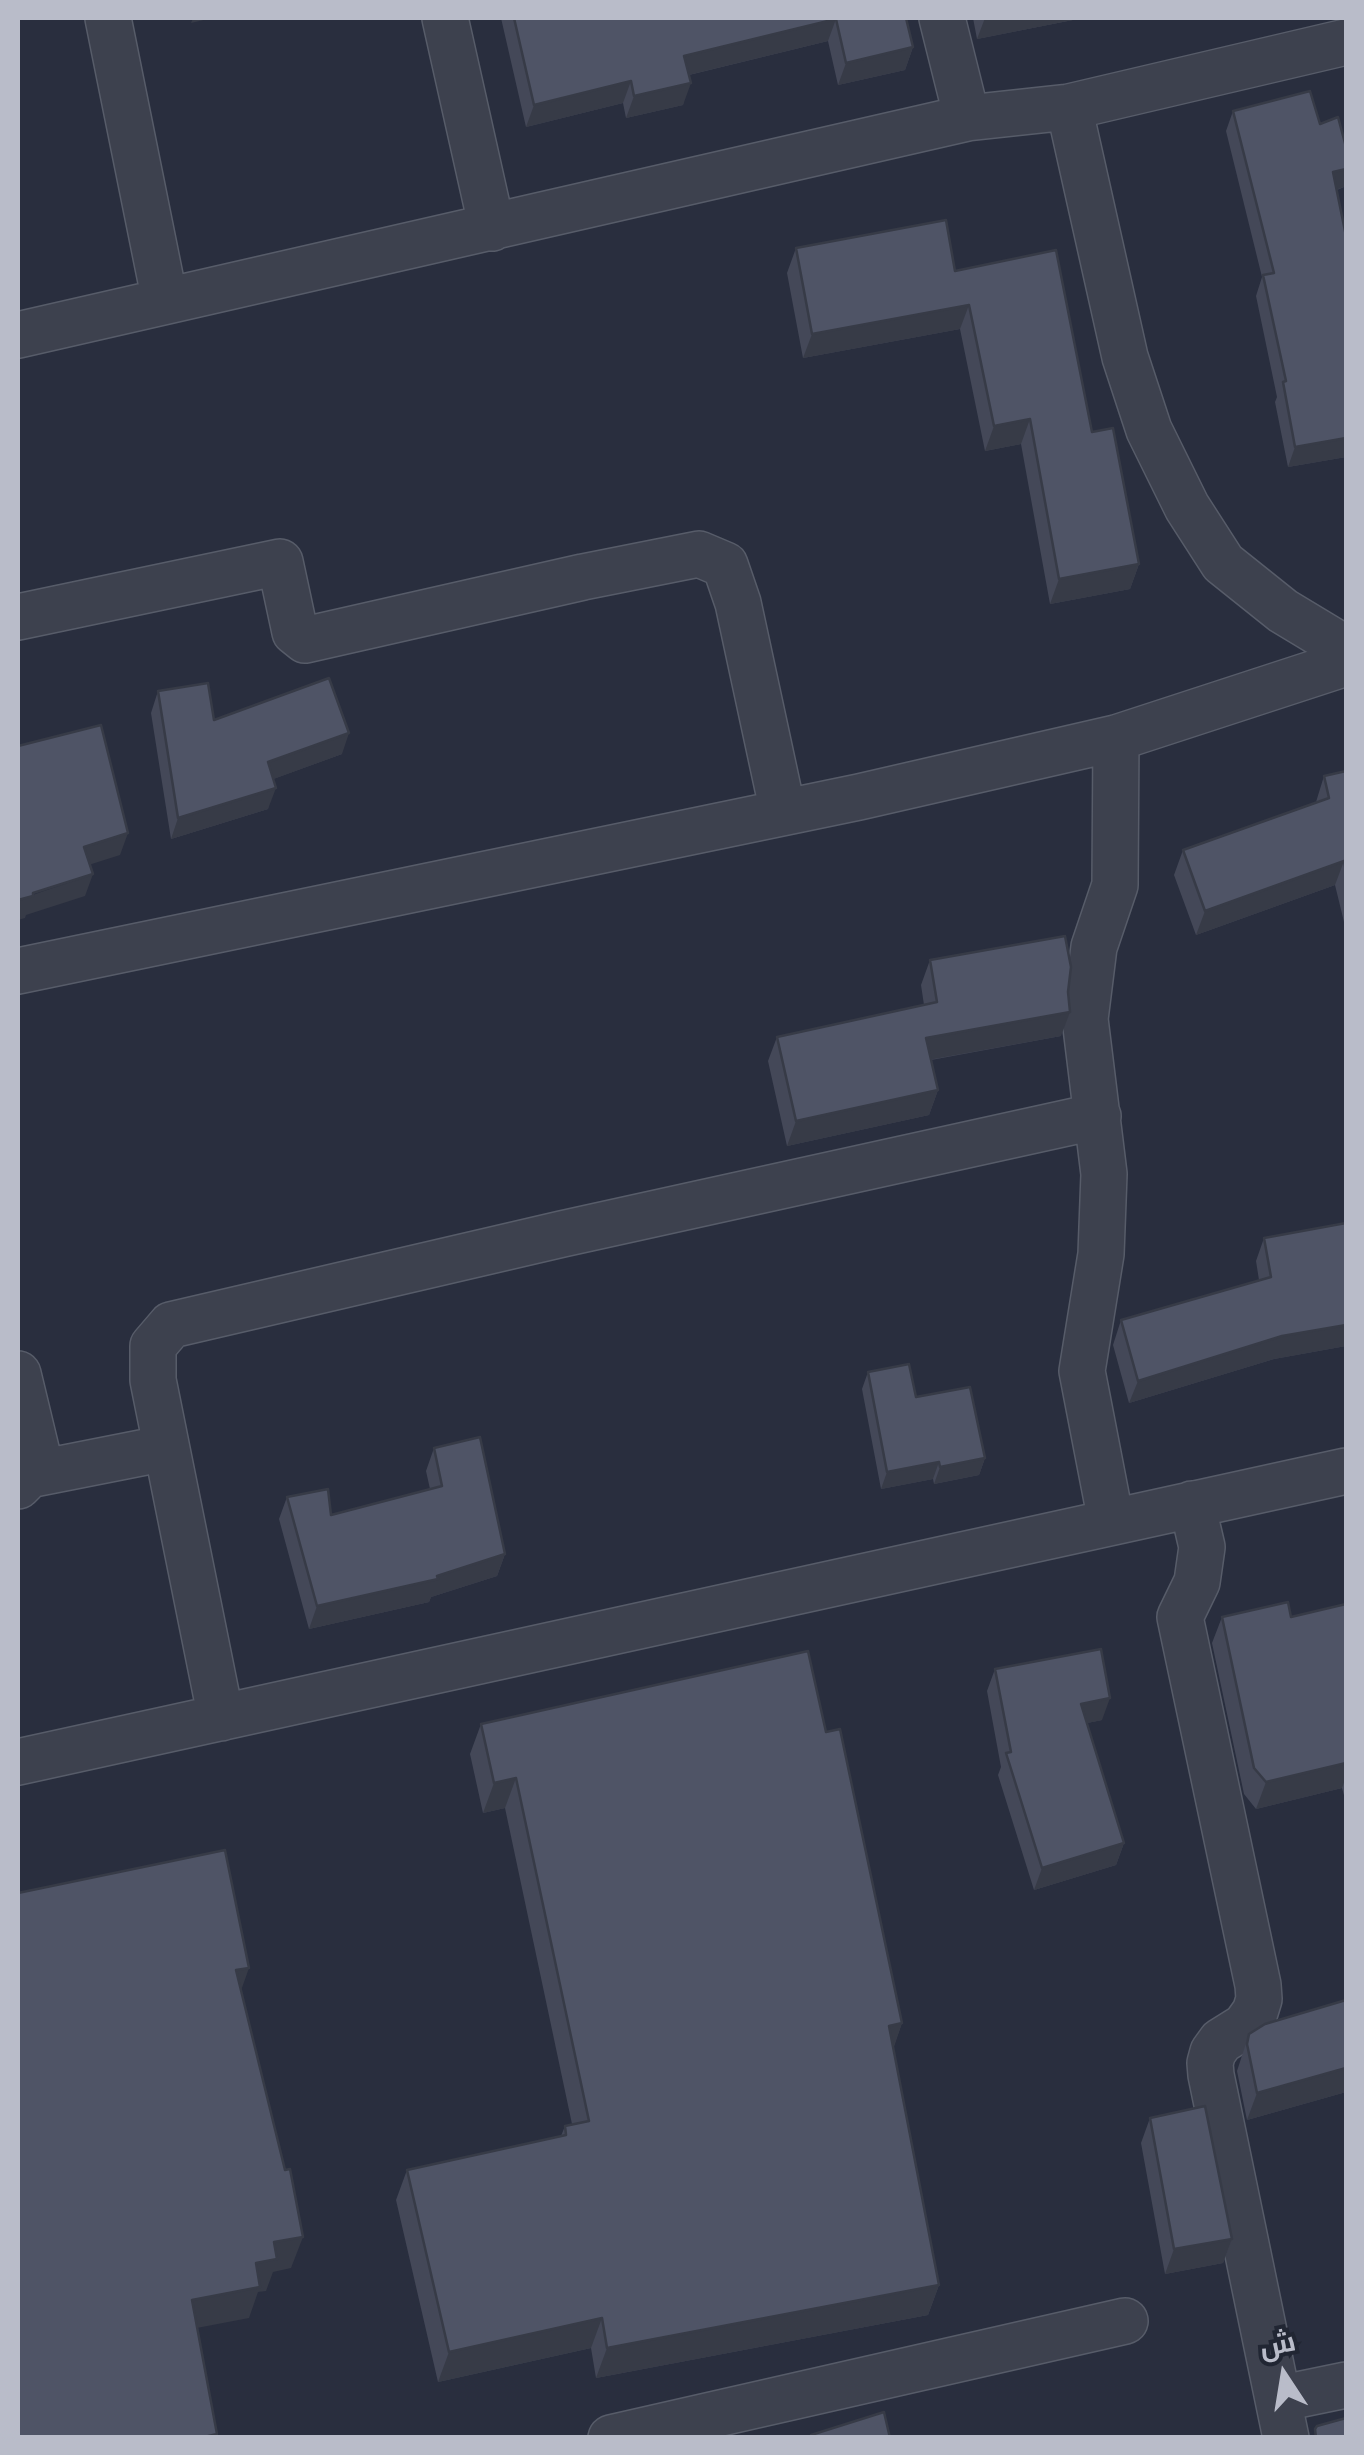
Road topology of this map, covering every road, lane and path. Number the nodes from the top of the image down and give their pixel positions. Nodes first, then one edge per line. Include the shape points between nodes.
1 (108, 18) edge
2 (446, 18) edge
3 (942, 18) edge
4 (1346, 42) edge
5 (1068, 107) junction
6 (967, 118) junction
7 (492, 228) junction
8 (165, 301) junction
9 (18, 334) edge
10 (18, 617) edge
11 (1346, 649) edge
12 (1346, 663) edge
13 (1116, 738) junction
14 (783, 812) junction
15 (18, 971) edge
16 (1098, 1116) junction
17 (18, 1374) edge
18 (166, 1448) junction
19 (1346, 1471) edge
20 (23, 1481) edge
21 (1192, 1504) junction
22 (1111, 1521) junction
23 (221, 1718) junction
24 (18, 1762) edge
25 (1125, 2320) dead end
26 (1346, 2385) edge
27 (1282, 2418) edge
28 (611, 2438) edge

1 - 8 street
2 - 7 street
3 - 6 street
4 - 5 street
5 - 6 street
5 - 11 street via 1125,357 1148,430 1187,507 1224,563 1283,612
6 - 7 street
7 - 8 street
8 - 9 street
10 - 14 street via 280,562 295,632 305,640 699,554 726,565
12 - 13 street
13 - 14 street
13 - 16 street via 1115,885 1094,946 1085,1018
14 - 15 street
16 - 18 street via 171,1325 153,1346
16 - 22 street via 1101,1254 1082,1371
17 - 20 street via 36,1453
18 - 20 street
18 - 23 street
19 - 21 street
21 - 22 street
21 - 27 street via 1202,1547 1197,1582 1180,1617 1259,1999 1245,2026 1214,2052 1211,2075
22 - 23 street
23 - 24 street
25 - 28 street
26 - 27 street

